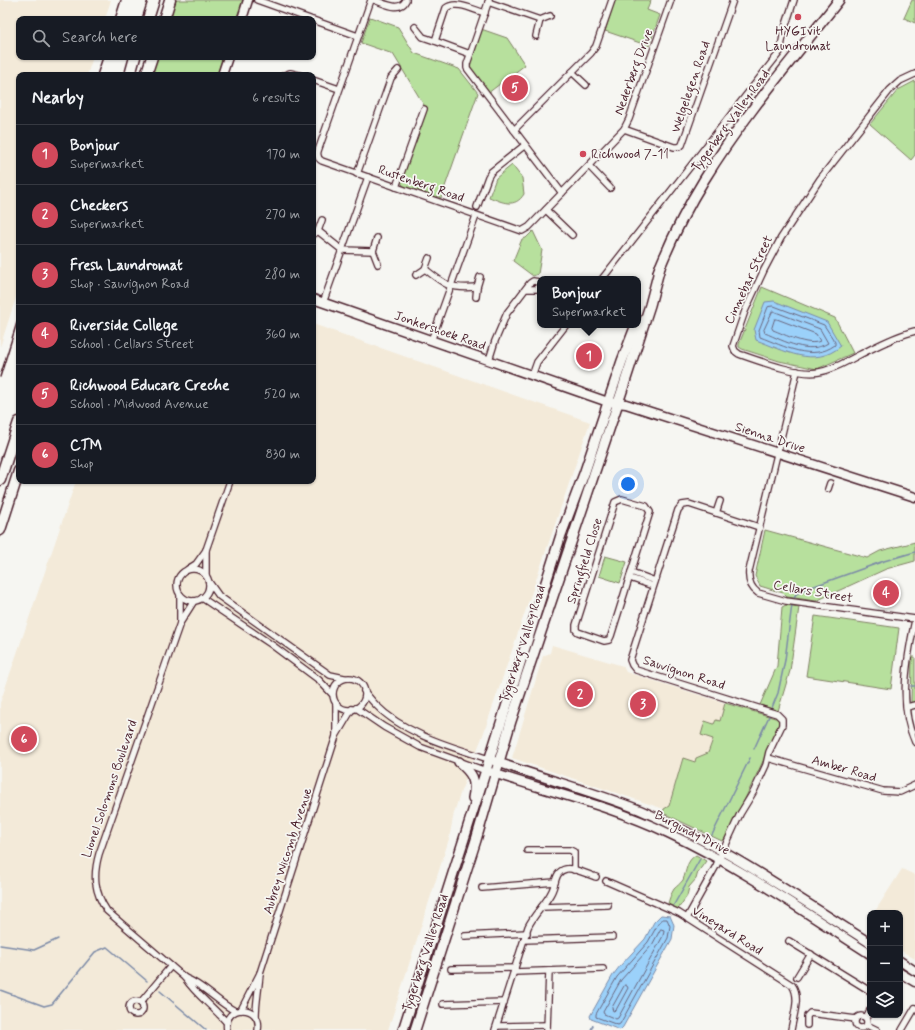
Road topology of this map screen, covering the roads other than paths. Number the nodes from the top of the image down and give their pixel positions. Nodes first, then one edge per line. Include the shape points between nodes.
1 (154, 0) edge
2 (170, 0) edge
3 (248, 0) edge
4 (257, 0) edge
5 (371, 0) edge
6 (374, 0) edge
7 (406, 0) edge
8 (612, 0) edge
9 (671, 0) edge
10 (733, 0) edge
11 (794, 0) edge
12 (839, 0) edge
13 (489, 1) edge
14 (485, 13) junction
15 (149, 16) edge
16 (165, 16) edge
17 (243, 16) edge
18 (302, 16) edge
19 (550, 16) dead end
20 (540, 20) junction
21 (316, 21) edge
22 (415, 27) dead end
23 (358, 36) junction
24 (536, 36) dead end
25 (435, 41) junction
26 (470, 54) junction
27 (135, 60) edge
28 (151, 60) edge
29 (227, 60) edge
30 (398, 70) dead end
31 (131, 72) edge
32 (147, 72) edge
33 (223, 72) edge
34 (572, 72) junction
35 (915, 74) edge
36 (316, 81) edge
37 (586, 86) dead end
38 (339, 90) junction
39 (424, 109) dead end
40 (624, 129) junction
41 (514, 130) junction
42 (525, 145) junction
43 (589, 166) junction
44 (357, 174) junction
45 (368, 177) junction
46 (396, 187) junction
47 (610, 188) dead end
48 (562, 193) junction
49 (477, 207) dead end
50 (546, 210) junction
51 (476, 216) junction
52 (322, 220) dead end
53 (524, 230) joint
54 (316, 231) edge
55 (316, 234) edge
56 (572, 235) dead end
57 (377, 238) dead end
58 (342, 250) junction
59 (373, 251) junction
60 (429, 258) dead end
61 (378, 264) dead end
62 (660, 267) junction
63 (425, 269) junction
64 (416, 275) dead end
65 (604, 276) edge
66 (480, 277) dead end
67 (450, 287) junction
68 (477, 287) junction
69 (526, 289) dead end
70 (476, 297) dead end
71 (316, 300) edge
72 (323, 303) junction
73 (641, 314) edge
74 (564, 328) edge
75 (635, 328) edge
76 (915, 331) edge
77 (431, 341) junction
78 (489, 360) junction
79 (796, 370) junction
80 (532, 376) junction
81 (608, 402) junction
82 (618, 403) junction
83 (16, 431) edge
84 (776, 452) junction
85 (0, 480) edge
86 (16, 480) edge
87 (229, 484) edge
88 (915, 497) edge
89 (720, 502) dead end
90 (716, 513) junction
91 (759, 526) junction
92 (0, 530) edge
93 (206, 550) junction
94 (188, 569) junction
95 (630, 575) junction
96 (206, 576) junction
97 (209, 582) junction
98 (654, 583) junction
99 (180, 595) junction
100 (202, 598) junction
101 (194, 601) junction
102 (915, 620) edge
103 (180, 623) junction
104 (344, 678) junction
105 (364, 691) junction
106 (332, 694) junction
107 (336, 704) junction
108 (915, 705) edge
109 (906, 707) junction
110 (354, 709) junction
111 (336, 736) junction
112 (915, 742) edge
113 (768, 758) junction
114 (489, 760) junction
115 (458, 762) junction
116 (498, 763) junction
117 (486, 771) junction
118 (495, 774) junction
119 (915, 785) edge
120 (465, 836) junction
121 (527, 850) dead end
122 (723, 851) junction
123 (719, 859) junction
124 (574, 870) junction
125 (596, 877) dead end
126 (606, 881) dead end
127 (555, 882) junction
128 (482, 888) dead end
129 (608, 905) dead end
130 (542, 907) junction
131 (687, 918) junction
132 (831, 918) junction
133 (826, 926) junction
134 (527, 933) junction
135 (465, 936) dead end
136 (612, 937) dead end
137 (524, 940) junction
138 (867, 940) edge
139 (789, 941) dead end
140 (867, 952) edge
141 (811, 954) junction
142 (903, 963) edge
143 (171, 966) junction
144 (451, 969) dead end
145 (603, 969) dead end
146 (515, 970) junction
147 (549, 971) junction
148 (915, 971) edge
149 (260, 973) junction
150 (903, 975) edge
151 (797, 977) dead end
152 (185, 978) junction
153 (915, 982) edge
154 (867, 989) edge
155 (504, 1002) junction
156 (140, 1003) dead end
157 (443, 1004) dead end
158 (915, 1008) edge
159 (238, 1011) junction
160 (256, 1016) junction
161 (866, 1018) joint
162 (856, 1019) junction
163 (227, 1023) junction
164 (807, 1025) dead end
165 (867, 1025) junction
166 (496, 1028) edge
167 (547, 1028) edge
168 (259, 1029) edge
169 (858, 1029) edge
170 (227, 1030) edge
171 (403, 1030) edge
172 (415, 1030) edge
173 (791, 1030) edge
174 (877, 1030) edge
175 (902, 1030) edge

1 - 15 highway
2 - 16 highway
3 - 17 main road
4 - 18 street
5 - 23 street
6 - 7 street via 397,7
8 - 34 street via 596,46
9 - 40 street, Nederberg Drive
10 - 40 street, Welgelegen Road via 682,144 674,147
11 - 65 street via 780,52
12 - 62 main road, Tygerberg Valley Road via 750,114 703,180
13 - 14 street
13 - 20 street
14 - 25 street via 461,5 449,5
14 - 26 street
19 - 20 street
20 - 24 street
21 - 23 street
22 - 25 street via 423,37
23 - 38 street
25 - 26 street
26 - 41 street via 467,64 469,71
27 - 31 highway
28 - 32 highway
29 - 33 main road
30 - 44 street via 391,78
34 - 37 street
34 - 41 street
35 - 79 street, Cinnebar Street via 900,81 890,90 812,190 777,244 745,311 733,343 735,351 779,367
36 - 38 street
38 - 44 street, Rustenberg Road via 318,157 322,161
39 - 46 street
40 - 43 street, Nederberg Drive
41 - 42 street
42 - 48 street
42 - 49 street via 491,172
43 - 47 street
43 - 48 street, Nederberg Drive
44 - 45 street, Rustenberg Road
45 - 46 street, Rustenberg Road
45 - 58 street
46 - 51 street, Rustenberg Road
48 - 50 street, Nederberg Drive
50 - 53 street, Nederberg Drive
50 - 56 street
51 - 53 street, Rustenberg Road via 516,230
51 - 67 street
52 - 54 street
55 - 58 street
57 - 59 street
58 - 59 street
58 - 72 street
59 - 61 street
60 - 63 street
62 - 73 main road, Tygerberg Valley Road
62 - 82 main road, Tygerberg Valley Road
63 - 64 street
63 - 67 street
66 - 68 street
67 - 68 street
67 - 77 street
68 - 70 street
69 - 78 street via 507,313
71 - 72 main road, Jonkershoek Road
72 - 77 main road, Jonkershoek Road
74 - 80 street via 537,362
75 - 81 main road, Tygerberg Valley Road
76 - 79 street, Cinnebar Street via 897,336 823,371 814,373
77 - 78 main road, Jonkershoek Road
78 - 80 main road, Jonkershoek Road
79 - 84 street, Cellars Street
80 - 81 main road, Jonkershoek Road
81 - 82 main road, Sienna Drive
81 - 114 main road, Tygerberg Valley Road via 559,543
82 - 84 main road, Sienna Drive
82 - 116 main road, Tygerberg Valley Road
83 - 85 highway
84 - 88 main road, Sienna Drive
84 - 91 street, Cellars Street
86 - 92 highway
87 - 93 street
89 - 90 street
90 - 91 street, Sauvignon Road
90 - 98 street, Sauvignon Road via 689,504 679,508
91 - 102 street, Cellars Street via 749,571 749,580 758,593 786,601
93 - 94 street via 196,564
93 - 96 street
94 - 96 street via 197,569
94 - 99 street via 178,578 177,587
95 - 95 street, Springfield Close via 650,512 646,506 622,499 615,502 576,625 578,632 604,641 609,640
95 - 98 street
96 - 97 street
97 - 100 street via 208,591
97 - 104 street via 219,596 329,674
98 - 113 street, Sauvignon Road via 630,663 640,671 777,714 782,719 782,725
99 - 101 street
99 - 103 street, Lionel Solomons Boulevard
100 - 101 street
100 - 106 street via 320,680
101 - 103 street, Lionel Solomons Boulevard
102 - 109 street via 907,662
103 - 143 street, Lionel Solomons Boulevard via 99,854 95,872 97,893 107,910
104 - 105 street via 359,681
104 - 106 street via 335,685
105 - 110 street via 362,702
105 - 114 street via 385,713 414,732
106 - 107 street
107 - 110 street via 344,709
107 - 111 street, Aubrey Wicomb Avenue
108 - 109 street
109 - 112 street via 909,728
110 - 111 street, Aubrey Wicomb Avenue
110 - 115 street via 400,737
111 - 149 street, Aubrey Wicomb Avenue
113 - 119 street, Amber Road via 883,792 900,792
113 - 122 street, Sauvignon Road via 754,792 740,814
114 - 116 main road, Burgundy Drive
114 - 117 main road, Tygerberg Valley Road
115 - 117 street
115 - 120 main road via 474,780
116 - 118 main road, Tygerberg Valley Road
116 - 122 main road, Burgundy Drive via 640,810
117 - 118 main road, Burgundy Drive
117 - 120 main road, Tygerberg Valley Road
118 - 123 main road, Burgundy Drive via 635,818
118 - 172 main road, Tygerberg Valley Road
120 - 171 main road, Tygerberg Valley Road
121 - 124 street via 570,850 575,855
122 - 123 street, Sauvignon Road
122 - 132 main road, Burgundy Drive
123 - 131 street, Sauvignon Road
123 - 133 main road, Burgundy Drive
124 - 125 street
124 - 127 street via 562,870
126 - 131 street, Vineyard Road
127 - 128 street
127 - 130 street
129 - 130 street
130 - 134 street via 530,922
131 - 173 street, Vineyard Road via 792,986 796,998
132 - 133 street
132 - 138 main road, Burgundy Drive
133 - 140 main road, Burgundy Drive
134 - 135 street
134 - 137 street
136 - 137 street
137 - 146 street
139 - 141 street
141 - 151 street
141 - 154 street
142 - 148 main road
143 - 152 street, Lionel Solomons Boulevard
143 - 156 street
144 - 146 street
145 - 147 street
146 - 147 street
146 - 155 street
147 - 167 street
149 - 159 street, Aubrey Wicomb Avenue
149 - 160 street, Aubrey Wicomb Avenue
150 - 153 main road
152 - 159 street, Lionel Solomons Boulevard via 195,982 219,1002
152 - 163 street, Lionel Solomons Boulevard
155 - 157 street
155 - 166 street
158 - 175 street
159 - 160 street, Lionel Solomons Boulevard via 248,1010
159 - 163 street, Aubrey Wicomb Avenue via 229,1016
160 - 168 street, Aubrey Wicomb Avenue
161 - 162 street via 860,1016
161 - 165 street
162 - 164 street via 810,1013 807,1016
162 - 169 street
163 - 170 street
165 - 169 street
165 - 174 street
166 - 167 street

